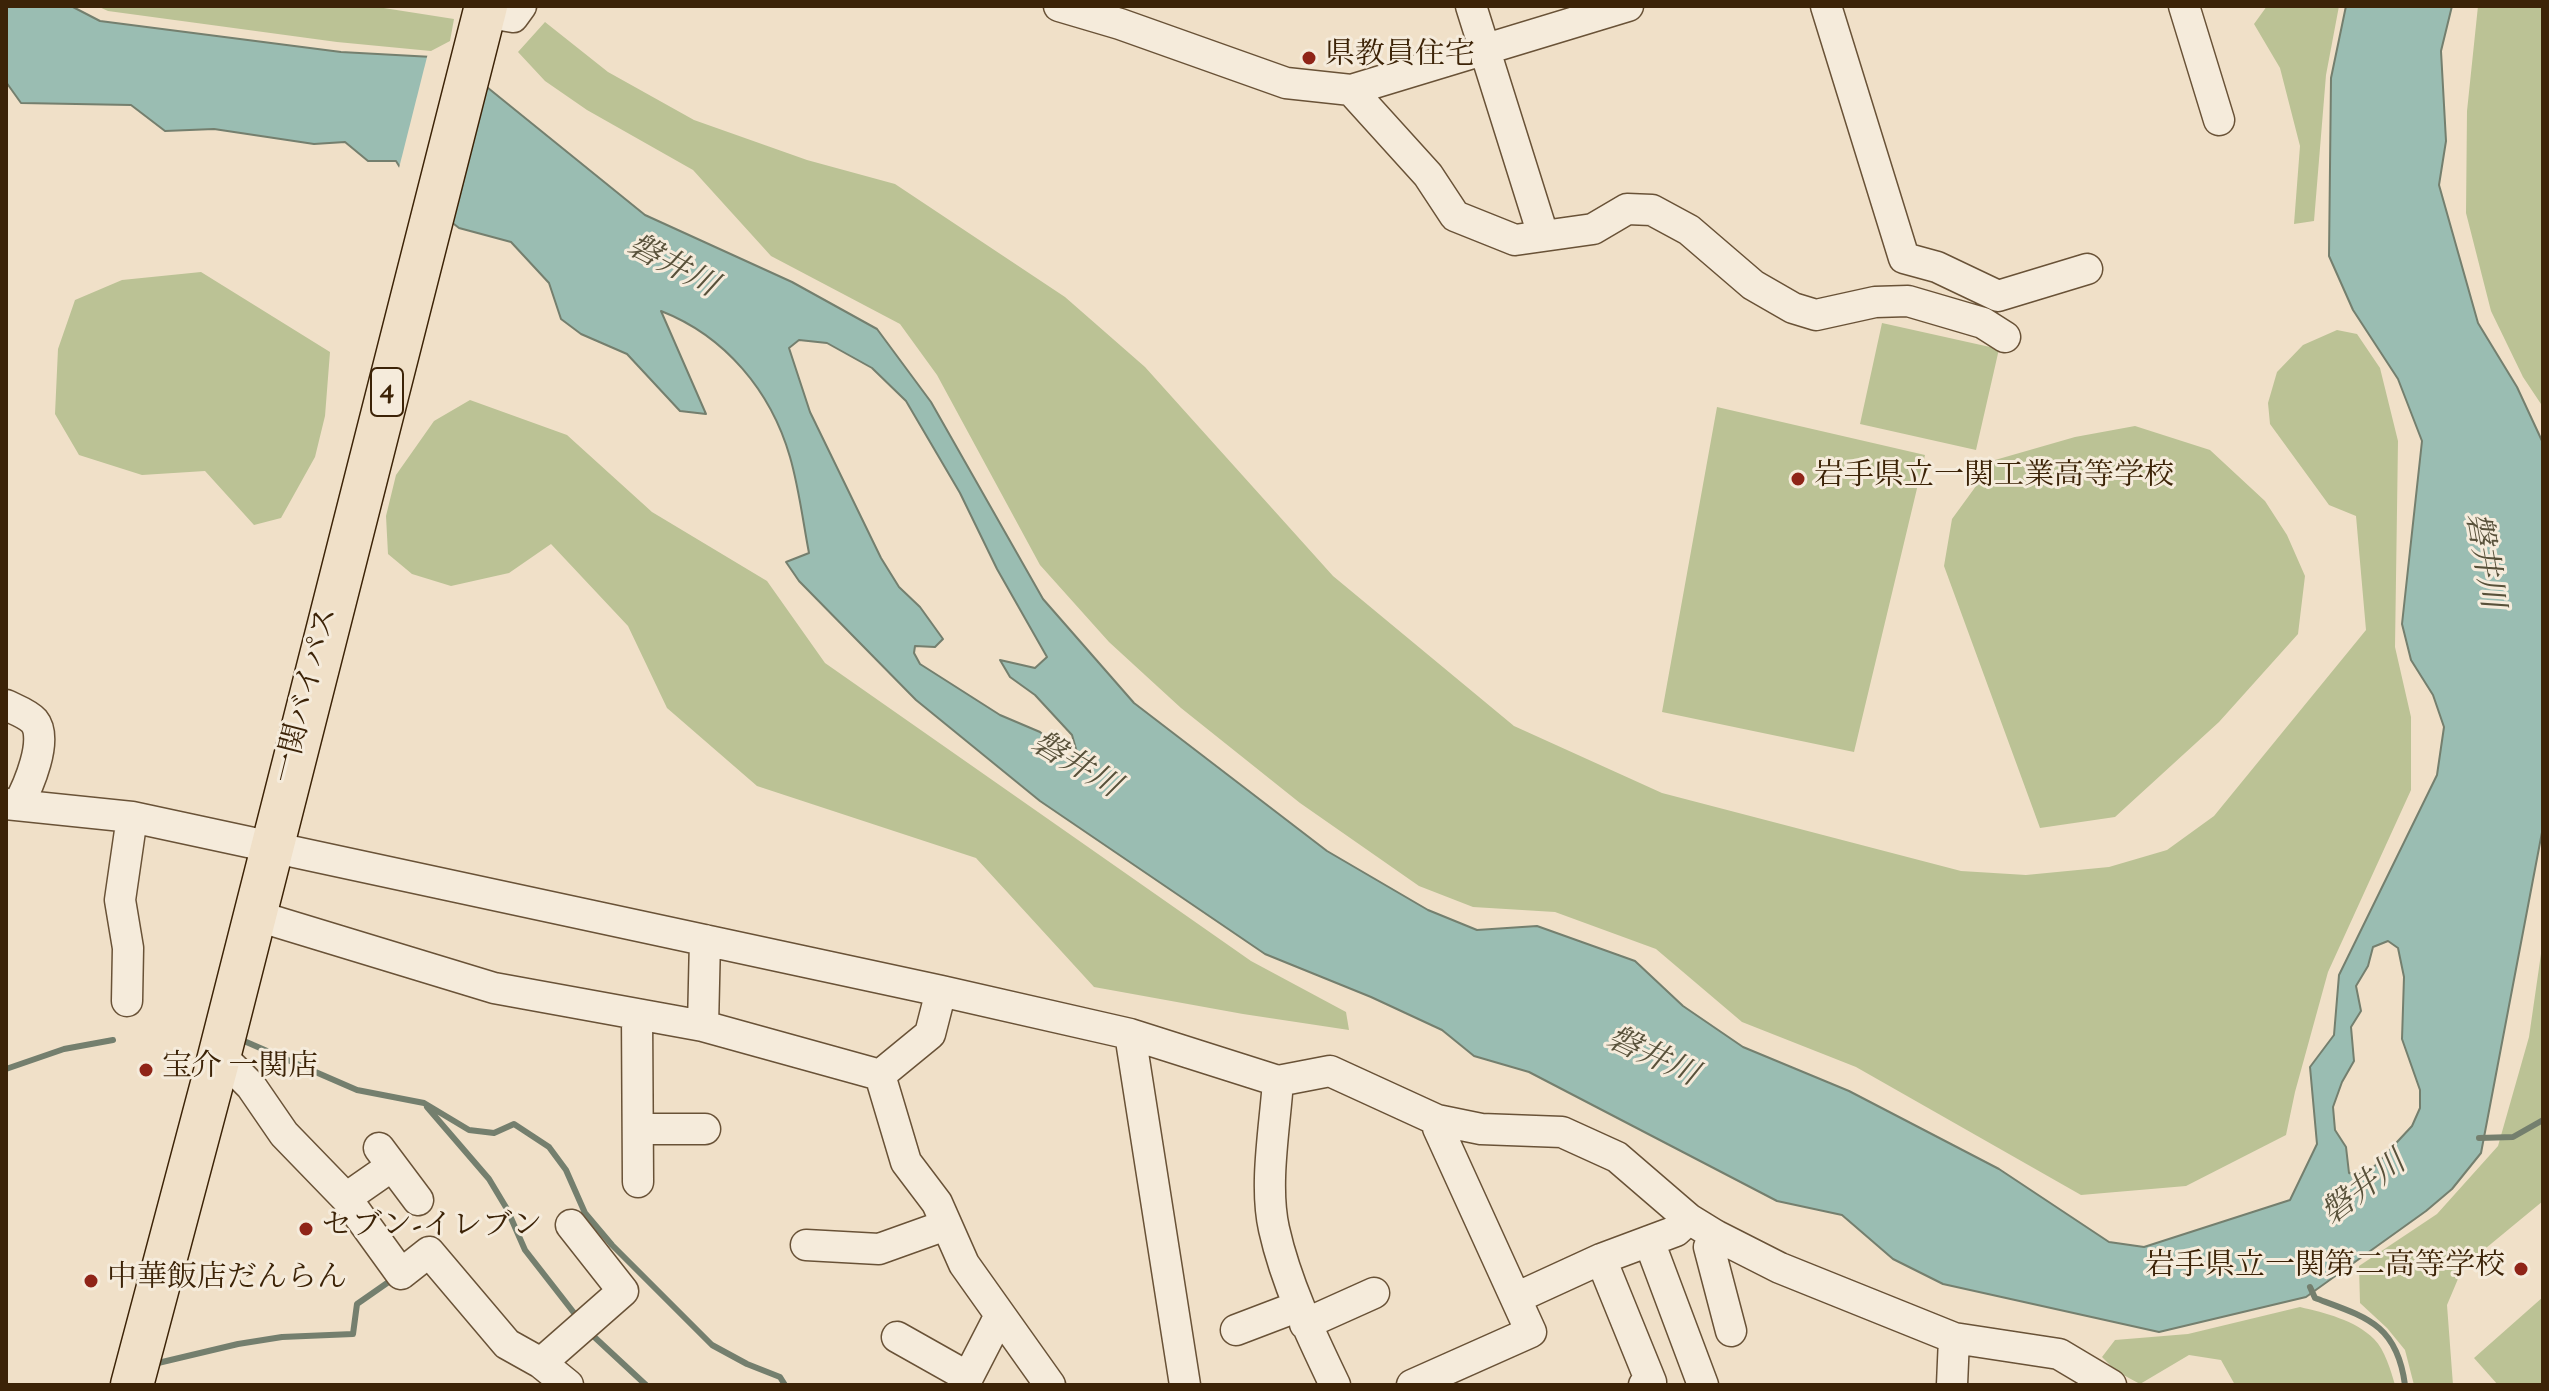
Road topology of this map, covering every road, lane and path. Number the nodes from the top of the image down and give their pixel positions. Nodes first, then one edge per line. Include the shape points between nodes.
1 (1059, 6) edge
2 (1471, 6) edge
3 (1628, 6) edge
4 (1826, 6) edge
5 (2184, 6) edge
6 (484, 12) edge
7 (1485, 49) junction
8 (1351, 90) junction
9 (2219, 120) dead end
10 (1543, 235) junction
11 (2087, 269) dead end
12 (2005, 337) dead end
13 (6, 705) edge
14 (12, 805) edge
15 (132, 817) junction
16 (258, 843) junction
17 (254, 915) junction
18 (705, 940) junction
19 (941, 991) junction
20 (127, 1001) dead end
21 (637, 1014) junction
22 (703, 1026) junction
23 (1130, 1034) junction
24 (218, 1061) junction
25 (880, 1075) junction
26 (1278, 1081) junction
27 (1437, 1120) junction
28 (638, 1129) junction
29 (705, 1129) dead end
30 (638, 1182) dead end
31 (346, 1198) junction
32 (418, 1200) dead end
33 (1689, 1219) junction
34 (571, 1225) dead end
35 (946, 1225) junction
36 (1715, 1235) junction
37 (1649, 1241) junction
38 (806, 1245) dead end
39 (1601, 1259) junction
40 (1374, 1293) dead end
41 (1516, 1298) junction
42 (1302, 1315) junction
43 (999, 1317) junction
44 (1236, 1330) dead end
45 (1731, 1331) dead end
46 (897, 1337) dead end
47 (1954, 1338) junction
48 (541, 1363) junction
49 (966, 1381) edge
50 (106, 1385) edge
51 (132, 1385) edge
52 (568, 1385) edge
53 (1050, 1385) edge
54 (1185, 1385) edge
55 (1335, 1385) edge
56 (1412, 1385) edge
57 (1644, 1385) edge
58 (1703, 1385) edge
59 (1952, 1385) edge
60 (2111, 1385) edge

1 - 8 street via 1286,83
2 - 7 street
3 - 7 street
4 - 11 street via 1904,258 1937,267 1998,296
5 - 9 street
6 - 16 highway, 一関バイパス / 4
7 - 8 street
7 - 10 street
8 - 10 street via 1428,175 1455,216 1515,240
10 - 12 street via 1593,229 1627,209 1652,210 1689,230 1753,285 1793,308 1816,315 1908,301 1983,323
13 - 14 street via 33,720 40,734 29,785
14 - 15 street
15 - 16 street
15 - 20 street via 120,900 128,948
16 - 17 highway, 一関バイパス / 4
16 - 18 street
16 - 50 highway, 一関バイパス / 4 via 229,930
17 - 21 street via 494,988
17 - 24 highway, 一関バイパス / 4
18 - 19 street
18 - 22 street
19 - 23 street
19 - 25 street via 930,1034
21 - 22 street
21 - 28 street
22 - 25 street
23 - 26 street
23 - 54 street
24 - 31 street via 251,1086 284,1134
24 - 51 highway, 一関バイパス / 4
25 - 35 street via 906,1162 937,1203
26 - 27 street via 1330,1071
26 - 42 street via 1270,1191 1273,1228
27 - 33 street via 1481,1129 1562,1132 1617,1157
27 - 41 street
28 - 29 street
28 - 30 street
31 - 32 street via 386,1157
31 - 48 street via 401,1274 429,1252 507,1344
33 - 36 street
33 - 37 street via 1676,1231
34 - 48 street via 623,1291
35 - 38 street via 879,1249
35 - 43 street
36 - 45 street via 1709,1247
36 - 47 street via 1780,1268
37 - 39 street
37 - 58 street
39 - 41 street
39 - 57 street via 1651,1382
40 - 42 street
41 - 56 street via 1531,1332
42 - 44 street
42 - 55 street
43 - 49 street
43 - 53 street
46 - 49 street
47 - 59 street
47 - 60 street via 2059,1354
48 - 52 street

